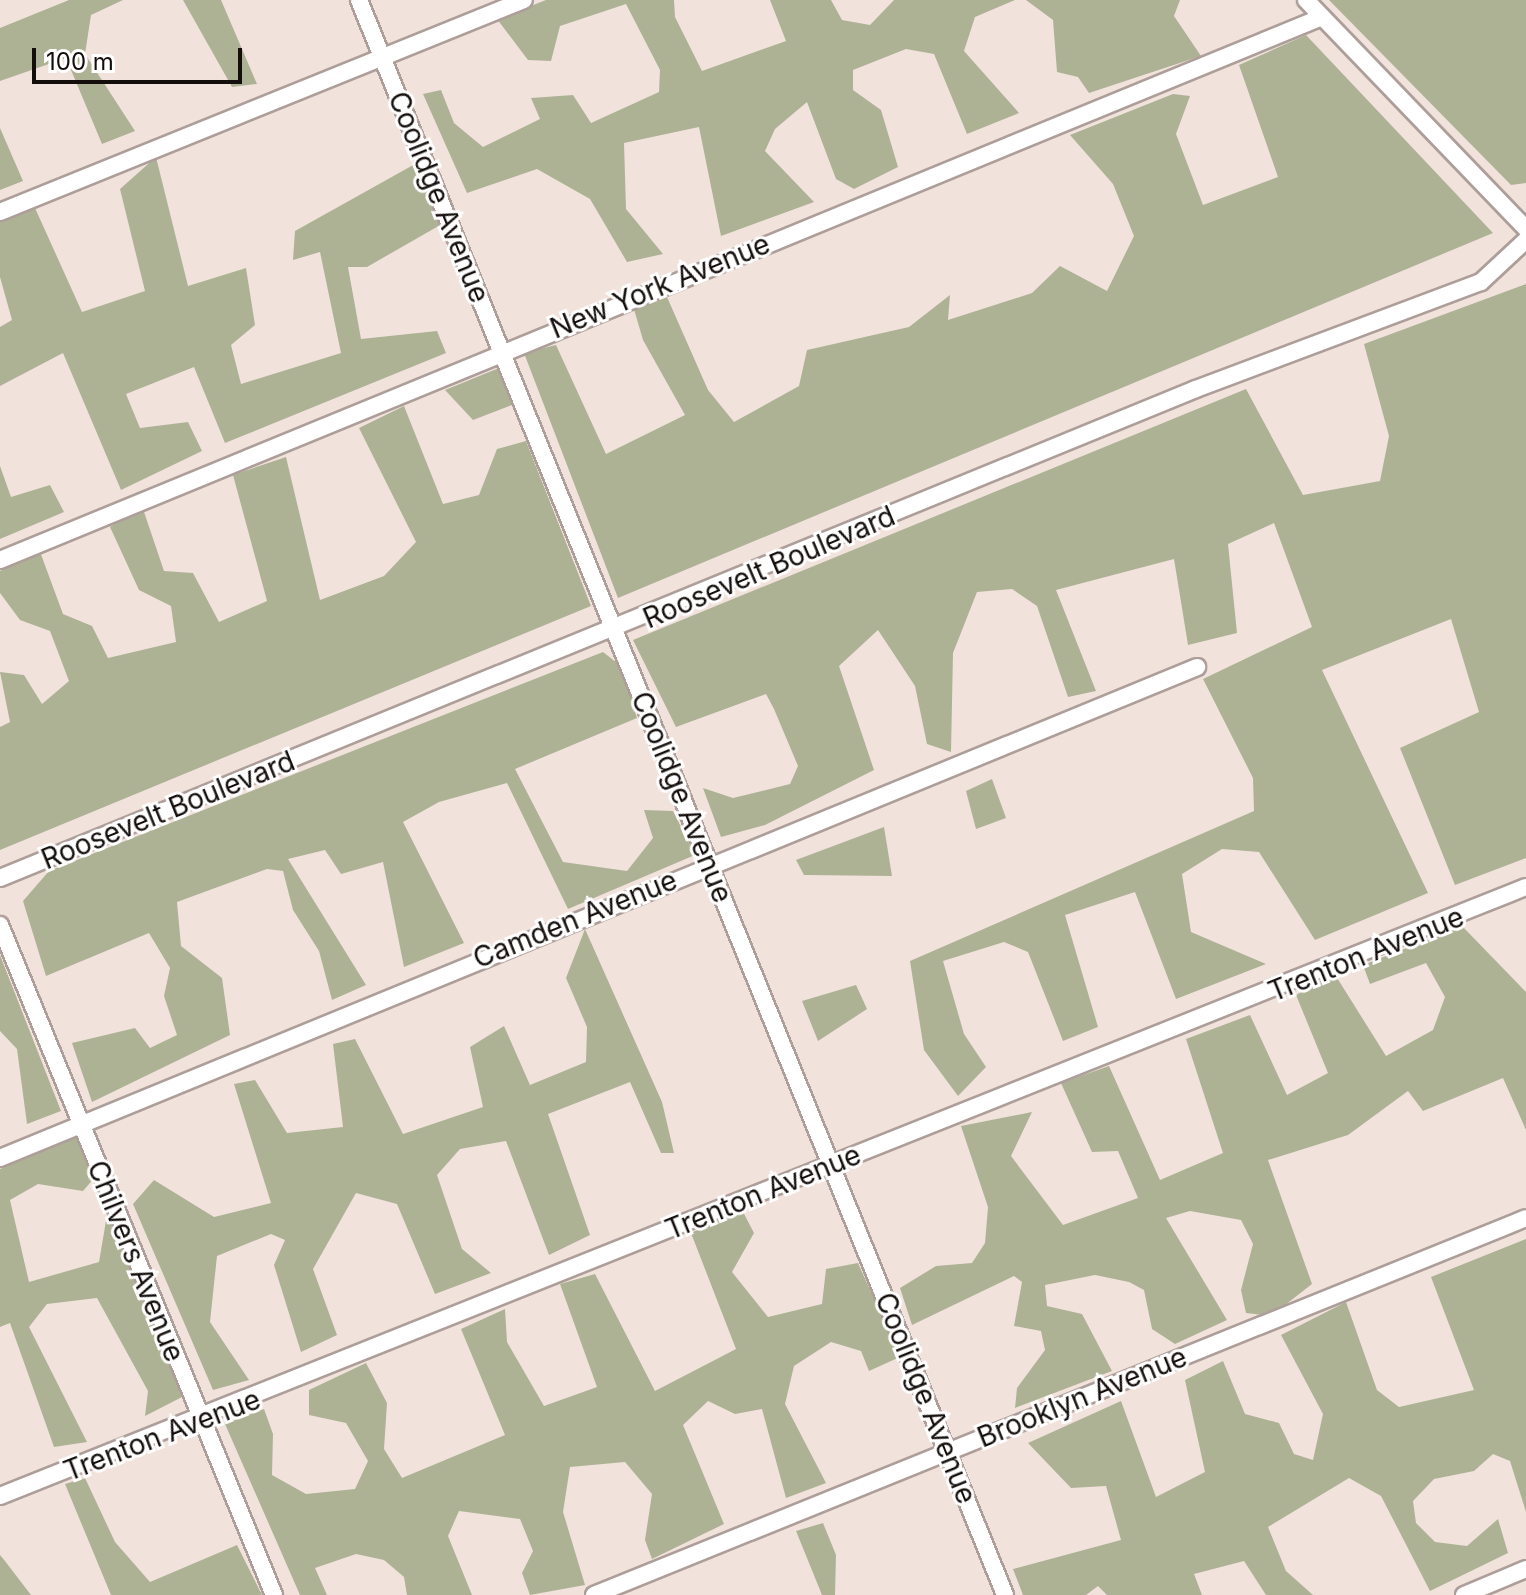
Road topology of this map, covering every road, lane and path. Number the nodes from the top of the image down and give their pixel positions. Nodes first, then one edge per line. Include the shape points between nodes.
1 (359, 0) edge
2 (524, 0) edge
3 (1306, 0) edge
4 (1322, 17) junction
5 (383, 59) junction
6 (0, 212) edge
7 (1526, 229) edge
8 (1526, 240) edge
9 (501, 351) junction
10 (0, 560) edge
11 (616, 632) junction
12 (1197, 667) dead end
13 (710, 865) junction
14 (0, 878) edge
15 (1526, 887) edge
16 (0, 925) edge
17 (81, 1124) junction
18 (0, 1158) edge
19 (831, 1164) junction
20 (1526, 1218) edge
21 (200, 1422) junction
22 (947, 1451) junction
23 (0, 1496) edge
24 (1526, 1569) edge
25 (274, 1595) edge
26 (594, 1595) edge
27 (1005, 1595) edge
28 (1464, 1595) edge

1 - 5 street, Coolidge Avenue
2 - 5 street
3 - 4 street
4 - 7 street
4 - 9 street, New York Avenue
5 - 6 street
5 - 9 street, Coolidge Avenue
8 - 11 street, Roosevelt Boulevard via 1481,282 1196,389
9 - 10 street, New York Avenue
9 - 11 street, Coolidge Avenue
11 - 13 street, Coolidge Avenue
11 - 14 street, Roosevelt Boulevard
12 - 13 street, Camden Avenue
13 - 17 street, Camden Avenue
13 - 19 street, Coolidge Avenue
15 - 19 street, Trenton Avenue
16 - 17 street, Chilvers Avenue
17 - 18 street, Camden Avenue
17 - 21 street, Chilvers Avenue
19 - 21 street, Trenton Avenue
19 - 22 street, Coolidge Avenue
20 - 22 street, Brooklyn Avenue
21 - 23 street, Trenton Avenue
21 - 25 street, Chilvers Avenue
22 - 26 street, Brooklyn Avenue
22 - 27 street, Coolidge Avenue
24 - 28 street

